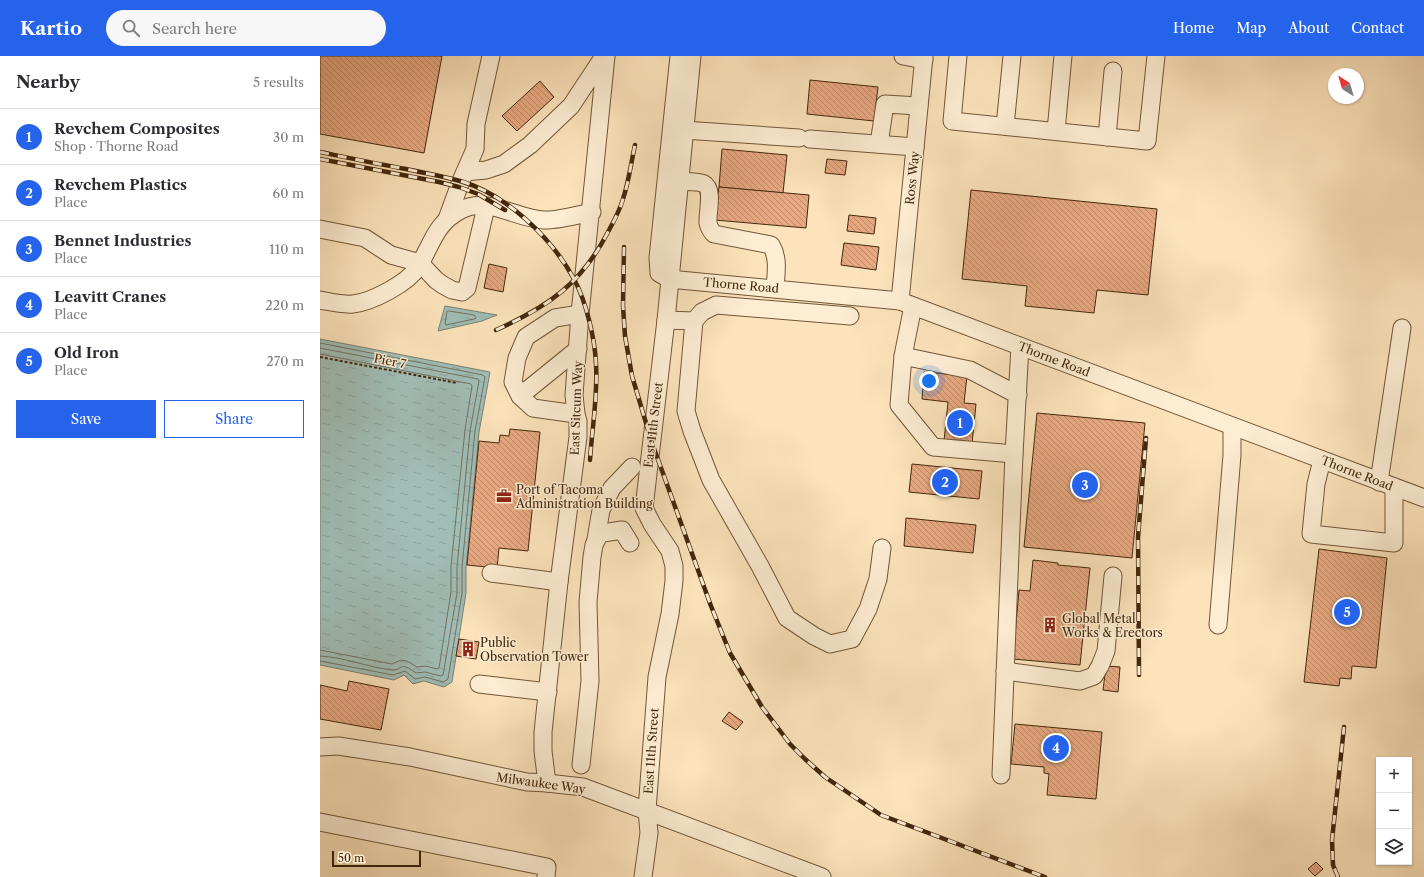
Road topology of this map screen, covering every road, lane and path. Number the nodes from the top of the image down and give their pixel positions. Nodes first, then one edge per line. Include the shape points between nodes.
1 (491, 56) edge
2 (605, 56) edge
3 (679, 56) edge
4 (692, 56) edge
5 (903, 56) edge
6 (958, 56) edge
7 (1012, 56) edge
8 (1063, 56) edge
9 (1156, 56) edge
10 (924, 58) edge
11 (1112, 71) dead end
12 (919, 106) junction
13 (1005, 126) junction
14 (684, 130) junction
15 (1056, 132) junction
16 (1107, 137) junction
17 (879, 144) junction
18 (915, 147) junction
19 (465, 172) junction
20 (679, 181) junction
21 (486, 207) junction
22 (592, 212) junction
23 (447, 219) junction
24 (320, 229) edge
25 (420, 263) junction
26 (670, 278) junction
27 (775, 288) junction
28 (320, 300) edge
29 (906, 303) junction
30 (580, 314) junction
31 (850, 316) dead end
32 (666, 320) junction
33 (694, 321) junction
34 (1402, 328) dead end
35 (1020, 346) junction
36 (578, 349) junction
37 (903, 356) junction
38 (320, 357) edge
39 (457, 383) dead end
40 (1018, 395) junction
41 (520, 396) junction
42 (576, 414) junction
43 (1232, 426) junction
44 (1014, 454) junction
45 (1322, 460) junction
46 (632, 467) dead end
47 (1387, 484) junction
48 (1424, 498) edge
49 (596, 539) junction
50 (630, 543) dead end
51 (882, 548) dead end
52 (490, 573) dead end
53 (1113, 576) dead end
54 (559, 582) junction
55 (1218, 625) dead end
56 (1005, 671) junction
57 (479, 684) dead end
58 (548, 692) junction
59 (320, 748) edge
60 (581, 765) dead end
61 (1001, 775) dead end
62 (547, 783) junction
63 (647, 810) junction
64 (320, 822) edge
65 (546, 877) edge
66 (643, 877) edge
67 (822, 877) edge

1 - 19 street via 476,124 475,149
2 - 19 street via 571,106 530,145 504,164 486,170
2 - 22 street, East Sitcum Way
3 - 26 street via 658,258 659,273
4 - 14 street, East 11th Street
5 - 10 street
6 - 13 street via 952,121
7 - 13 street
8 - 15 street
9 - 16 street via 1147,141
10 - 12 street, Ross Way
11 - 16 street
12 - 17 street via 885,104
12 - 18 street, Ross Way
13 - 15 street
14 - 17 street
14 - 20 street, East 11th Street
15 - 16 street
17 - 18 street
18 - 29 street, Ross Way
19 - 23 street
20 - 26 street, East 11th Street
20 - 27 street via 704,184 709,188 708,222 709,229 714,234 771,245 776,253
21 - 22 street via 544,220
21 - 23 street via 474,205
21 - 25 street via 467,288 462,292 452,290 436,280
22 - 30 street, East Sitcum Way
23 - 25 street via 432,239
24 - 25 street via 365,238 391,255
25 - 28 street via 409,278 375,297 354,304
26 - 27 street, Thorne Road
26 - 32 street, East 11th Street
27 - 29 street, Thorne Road
29 - 35 street, Thorne Road
29 - 37 street, Ross Way
30 - 36 street, East Sitcum Way
30 - 41 street via 555,318 526,337 517,358 513,382
31 - 33 street via 716,305 702,312
32 - 33 street
32 - 63 street, East 11th Street via 644,508 670,551 674,581 657,677
33 - 51 street via 686,411 692,431 711,480 787,618 830,644 852,639 868,609 878,579
34 - 47 street
35 - 40 street
35 - 43 street, Thorne Road
36 - 41 street
36 - 42 street, East Sitcum Way via 574,395
37 - 40 street via 970,370
37 - 44 street, Ross Way via 899,405 933,448
38 - 39 path, Pier 7
40 - 44 street
41 - 42 street via 534,408
42 - 54 street, East Sitcum Way via 578,437
43 - 45 street, Thorne Road
43 - 55 street via 1232,455
44 - 56 street
45 - 47 street, Thorne Road
45 - 47 street via 1316,484 1311,534 1394,543
46 - 49 street, East 11th Street via 612,488 601,510
47 - 48 street, Thorne Road
49 - 50 street via 603,532 622,530
49 - 60 street, East 11th Street via 588,602 590,681
52 - 54 street
53 - 56 street via 1106,651 1094,676 1080,681
54 - 58 street, East Sitcum Way
56 - 61 street
57 - 58 street
58 - 62 street, East Sitcum Way via 543,732
59 - 62 street, Milwaukee Way via 338,746 410,757 527,782
62 - 63 street, Milwaukee Way via 583,787
63 - 66 street, East 11th Street via 649,833
63 - 67 street, Milwaukee Way
64 - 65 street via 547,867

